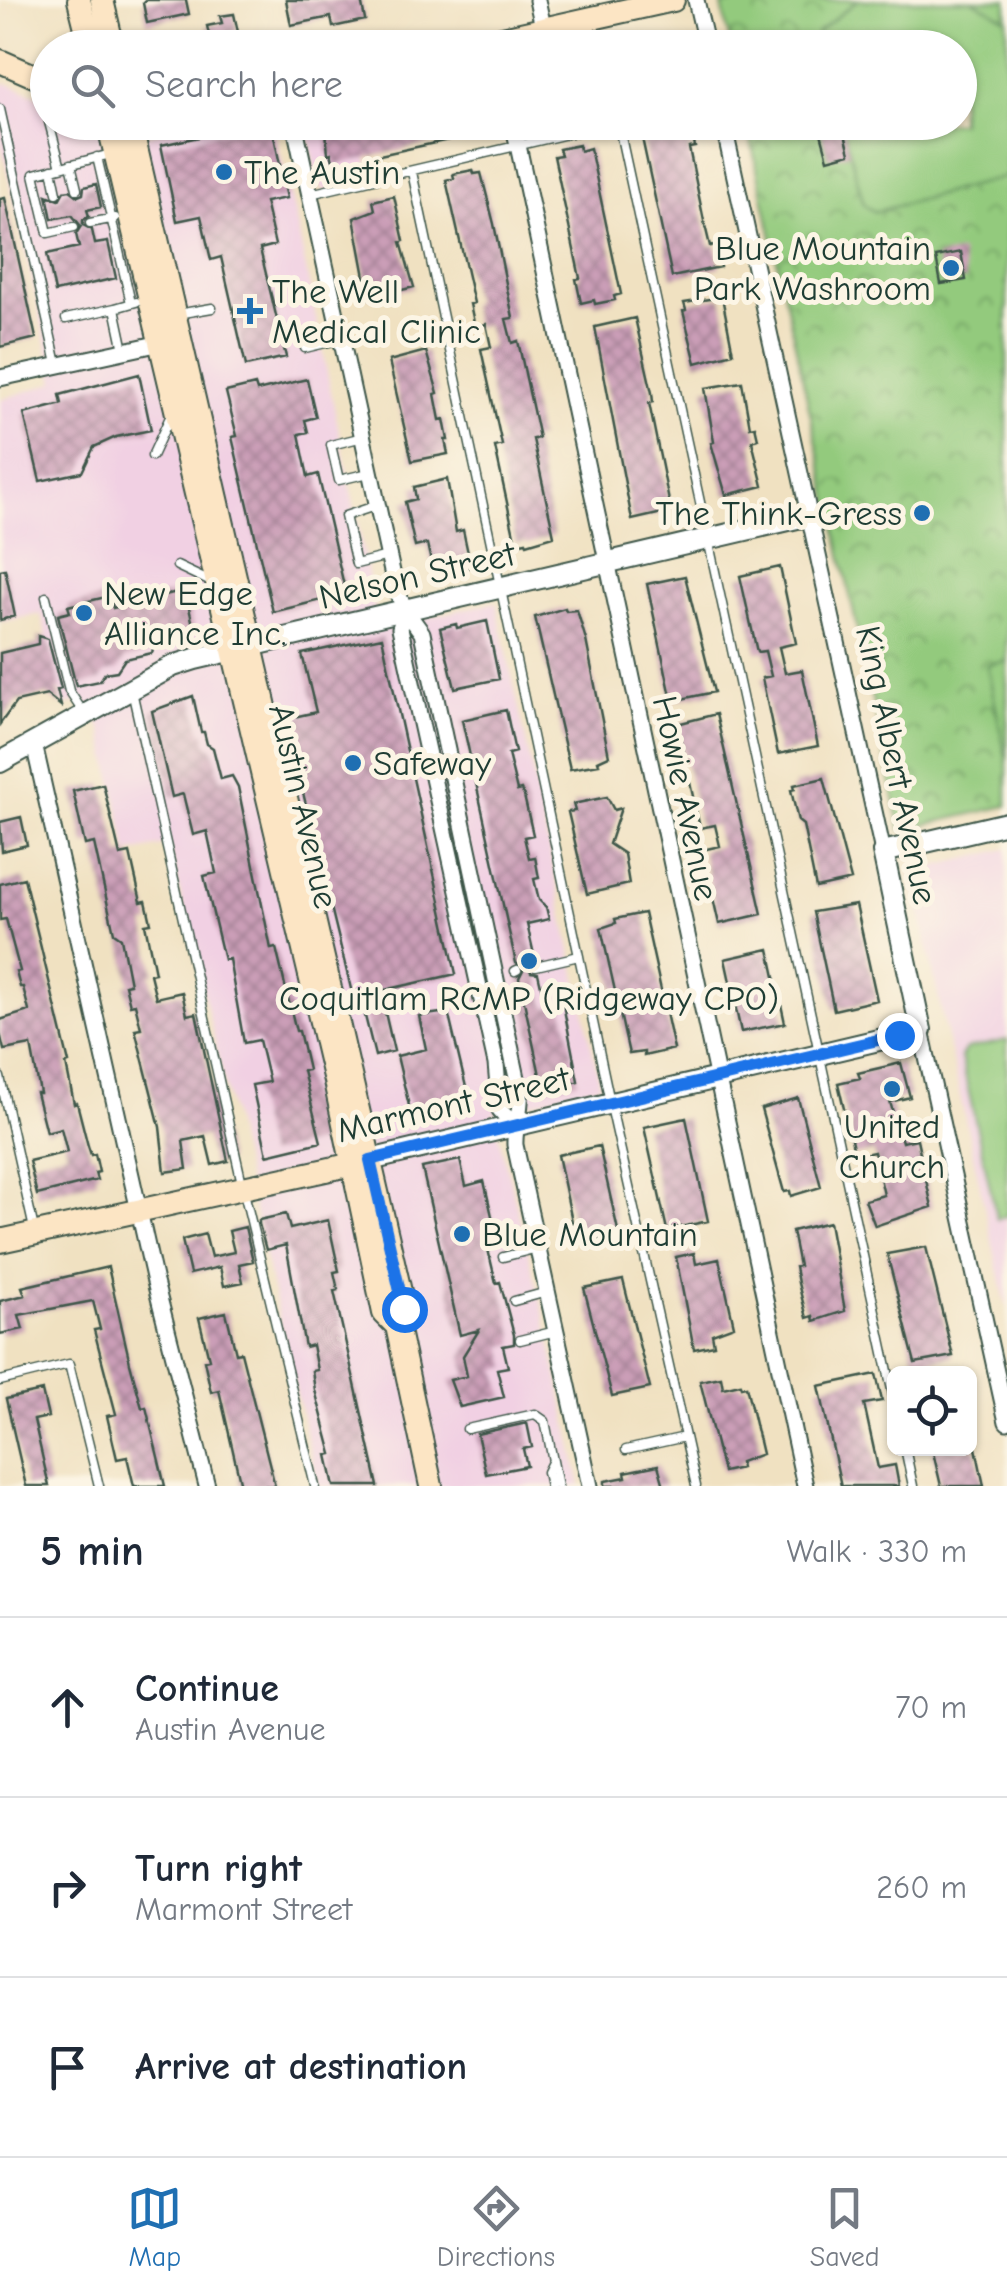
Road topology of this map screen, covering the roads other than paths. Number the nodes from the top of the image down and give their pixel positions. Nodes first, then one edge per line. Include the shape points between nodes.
1 (79, 0) edge
2 (102, 0) edge
3 (537, 0) edge
4 (673, 0) edge
5 (696, 0) edge
6 (543, 28) junction
7 (86, 30) edge
8 (109, 30) edge
9 (537, 30) edge
10 (702, 30) edge
11 (0, 61) edge
12 (30, 74) edge
13 (0, 109) edge
14 (51, 140) edge
15 (107, 140) edge
16 (134, 140) edge
17 (298, 140) edge
18 (517, 140) edge
19 (541, 140) edge
20 (622, 140) edge
21 (727, 140) edge
22 (518, 145) junction
23 (106, 155) junction
24 (71, 164) junction
25 (56, 168) junction
26 (412, 172) junction
27 (77, 189) dead end
28 (57, 193) dead end
29 (310, 194) junction
30 (63, 216) dead end
31 (121, 217) junction
32 (90, 223) dead end
33 (141, 301) junction
34 (115, 308) junction
35 (212, 308) dead end
36 (177, 314) junction
37 (66, 319) dead end
38 (342, 339) junction
39 (161, 342) junction
40 (305, 348) dead end
41 (124, 350) junction
42 (185, 350) junction
43 (57, 364) junction
44 (0, 378) edge
45 (176, 404) junction
46 (363, 438) junction
47 (152, 456) dead end
48 (371, 472) junction
49 (378, 505) junction
50 (810, 515) junction
51 (709, 540) junction
52 (388, 556) junction
53 (606, 564) junction
54 (177, 566) dead end
55 (217, 586) junction
56 (501, 588) junction
57 (46, 597) dead end
58 (406, 611) junction
59 (241, 648) junction
60 (131, 688) junction
61 (86, 716) junction
62 (34, 744) junction
63 (0, 762) edge
64 (1007, 823) edge
65 (883, 852) junction
66 (579, 956) junction
67 (536, 966) dead end
68 (921, 1030) junction
69 (821, 1054) junction
70 (0, 1077) edge
71 (715, 1078) junction
72 (610, 1102) junction
73 (514, 1125) junction
74 (361, 1162) junction
75 (242, 1188) junction
76 (139, 1211) junction
77 (35, 1234) junction
78 (0, 1241) edge
79 (538, 1248) junction
80 (504, 1257) dead end
81 (547, 1292) junction
82 (514, 1300) dead end
83 (556, 1331) junction
84 (520, 1340) dead end
85 (887, 1367) edge
86 (0, 1381) edge
87 (1007, 1422) edge
88 (467, 1429) dead end
89 (685, 1438) junction
90 (626, 1450) dead end
91 (907, 1456) edge
92 (553, 1459) junction
93 (99, 1486) edge
94 (206, 1486) edge
95 (314, 1486) edge
96 (431, 1486) edge
97 (550, 1486) edge
98 (558, 1486) edge
99 (590, 1486) edge
100 (696, 1486) edge
101 (804, 1486) edge
102 (913, 1486) edge

1 - 7 main road
2 - 8 main road
3 - 6 street
4 - 6 main road
5 - 10 street
6 - 9 main road
11 - 12 main road
13 - 43 lane
14 - 25 lane
15 - 23 main road, Austin Avenue
16 - 36 main road, Austin Avenue
17 - 29 street
18 - 22 street, Howie Avenue
19 - 22 lane
20 - 51 lane
21 - 50 street, King Albert Avenue
22 - 26 lane
22 - 53 street, Howie Avenue
23 - 24 lane
23 - 31 main road, Austin Avenue
24 - 25 lane
24 - 27 lane
25 - 28 lane
25 - 30 lane via 34,174 48,233 70,228
26 - 29 lane
26 - 56 lane
29 - 38 street
31 - 32 lane
31 - 33 main road, Austin Avenue
33 - 34 lane
33 - 39 main road, Austin Avenue
34 - 37 lane
34 - 41 lane
35 - 36 lane
36 - 42 main road, Austin Avenue
38 - 40 lane
38 - 46 street
39 - 41 street
39 - 42 main road
39 - 45 main road, Austin Avenue
41 - 43 street
42 - 59 main road, Austin Avenue
43 - 44 street
45 - 47 lane
45 - 55 main road, Austin Avenue
46 - 48 street
46 - 48 lane via 330,445 339,480
48 - 49 street
49 - 52 street
49 - 52 lane via 344,516 356,564
50 - 51 street, Nelson Street
50 - 65 street, King Albert Avenue
51 - 53 street, Nelson Street
51 - 69 lane
52 - 58 street
53 - 56 street, Nelson Street
53 - 71 street, Howie Avenue
54 - 55 lane
55 - 59 main road, Austin Avenue
56 - 58 street, Nelson Street
56 - 66 lane
57 - 61 lane via 69,691
58 - 59 street, Nelson Street
58 - 73 street via 422,633 516,1072 522,1104
59 - 60 street, Nelson Street via 173,666
59 - 74 main road, Austin Avenue
59 - 74 main road, Austin Avenue via 296,810
60 - 61 street, Nelson Street
60 - 75 lane
61 - 62 street, Nelson Street
62 - 63 street, Nelson Street
62 - 76 street
64 - 65 street
65 - 68 street, King Albert Avenue
66 - 67 lane
66 - 72 lane
68 - 69 street, Marmont Street
68 - 87 street, King Albert Avenue
69 - 71 street, Marmont Street
69 - 85 lane
70 - 77 lane
71 - 72 street, Marmont Street
71 - 101 street, Howie Avenue
72 - 73 street, Marmont Street
72 - 89 lane
73 - 74 street, Marmont Street
73 - 79 street
74 - 75 main road, Marmont Street
74 - 96 main road, Austin Avenue via 404,1309 397,1326
75 - 76 main road, Marmont Street
75 - 95 lane
76 - 77 main road, Marmont Street
76 - 94 street
77 - 78 main road, Marmont Street
79 - 80 lane
79 - 81 street
81 - 82 lane
81 - 83 street
83 - 84 lane
83 - 99 street
86 - 93 lane via 69,1364
88 - 92 lane via 535,1414 545,1421
89 - 90 lane
89 - 100 lane
91 - 102 lane
92 - 97 lane
92 - 98 lane

